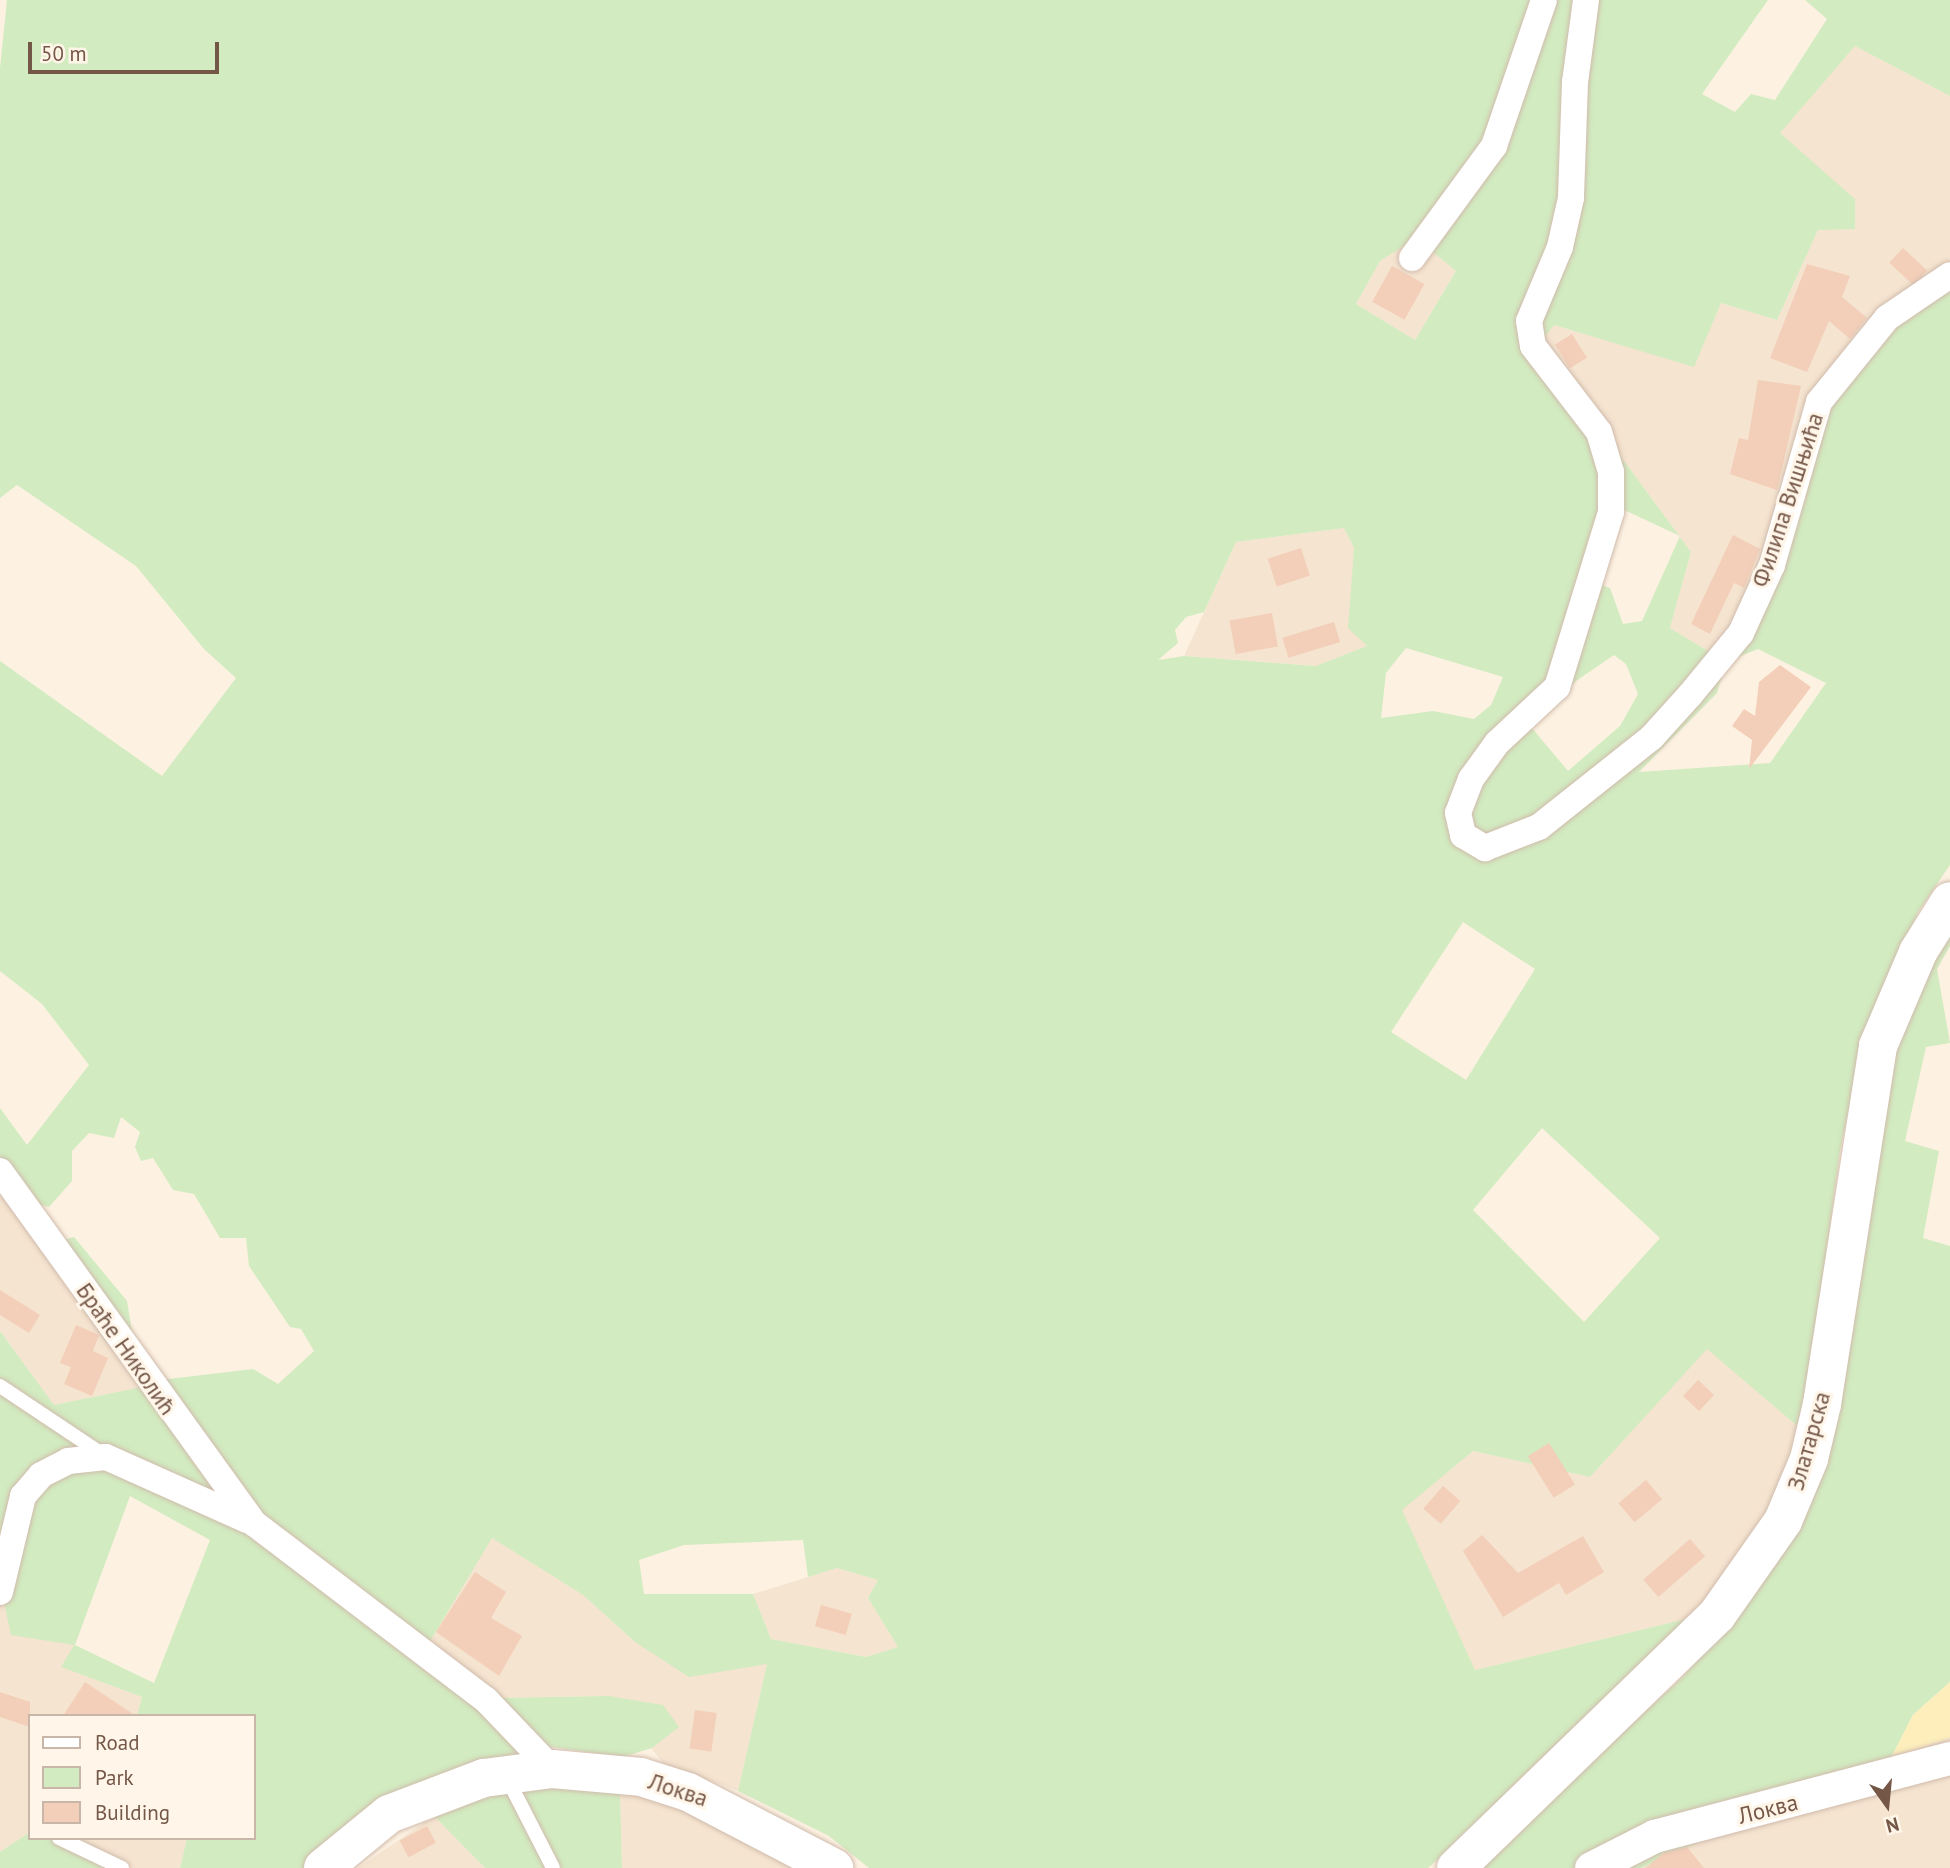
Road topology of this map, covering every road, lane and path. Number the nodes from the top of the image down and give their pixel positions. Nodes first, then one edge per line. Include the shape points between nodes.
1 (1544, 0) edge
2 (1586, 0) edge
3 (1412, 258) dead end
4 (1950, 275) edge
5 (1950, 901) edge
6 (0, 1171) edge
7 (0, 1386) edge
8 (106, 1457) junction
9 (255, 1524) junction
10 (0, 1592) edge
11 (1950, 1758) edge
12 (552, 1769) junction
13 (505, 1775) junction
14 (63, 1840) edge
15 (330, 1865) edge
16 (122, 1868) edge
17 (553, 1868) edge
18 (835, 1868) edge
19 (1456, 1868) edge
20 (1591, 1868) edge

1 - 3 street via 1494,146
2 - 4 street, Филипа Вишњића via 1575,82 1572,198 1560,247 1529,321 1534,346 1599,432 1611,472 1611,512 1558,687 1497,743 1471,779 1458,813 1463,835 1485,848 1539,827 1652,737 1690,695 1741,633 1772,565 1819,402 1887,318
5 - 19 main road, Златарска via 1918,952 1878,1046 1822,1404 1809,1459 1783,1521 1717,1615
6 - 9 street, Браће Николић
7 - 8 lane
8 - 9 street, Браће Николић
8 - 10 street via 68,1461 41,1475 23,1496
9 - 12 street, Браће Николић via 486,1700
11 - 20 street, Локва via 1654,1836
12 - 13 main road, Локва
12 - 18 main road, Локва via 641,1777 688,1792
13 - 15 main road, Локва via 389,1814
13 - 17 lane
14 - 16 lane

